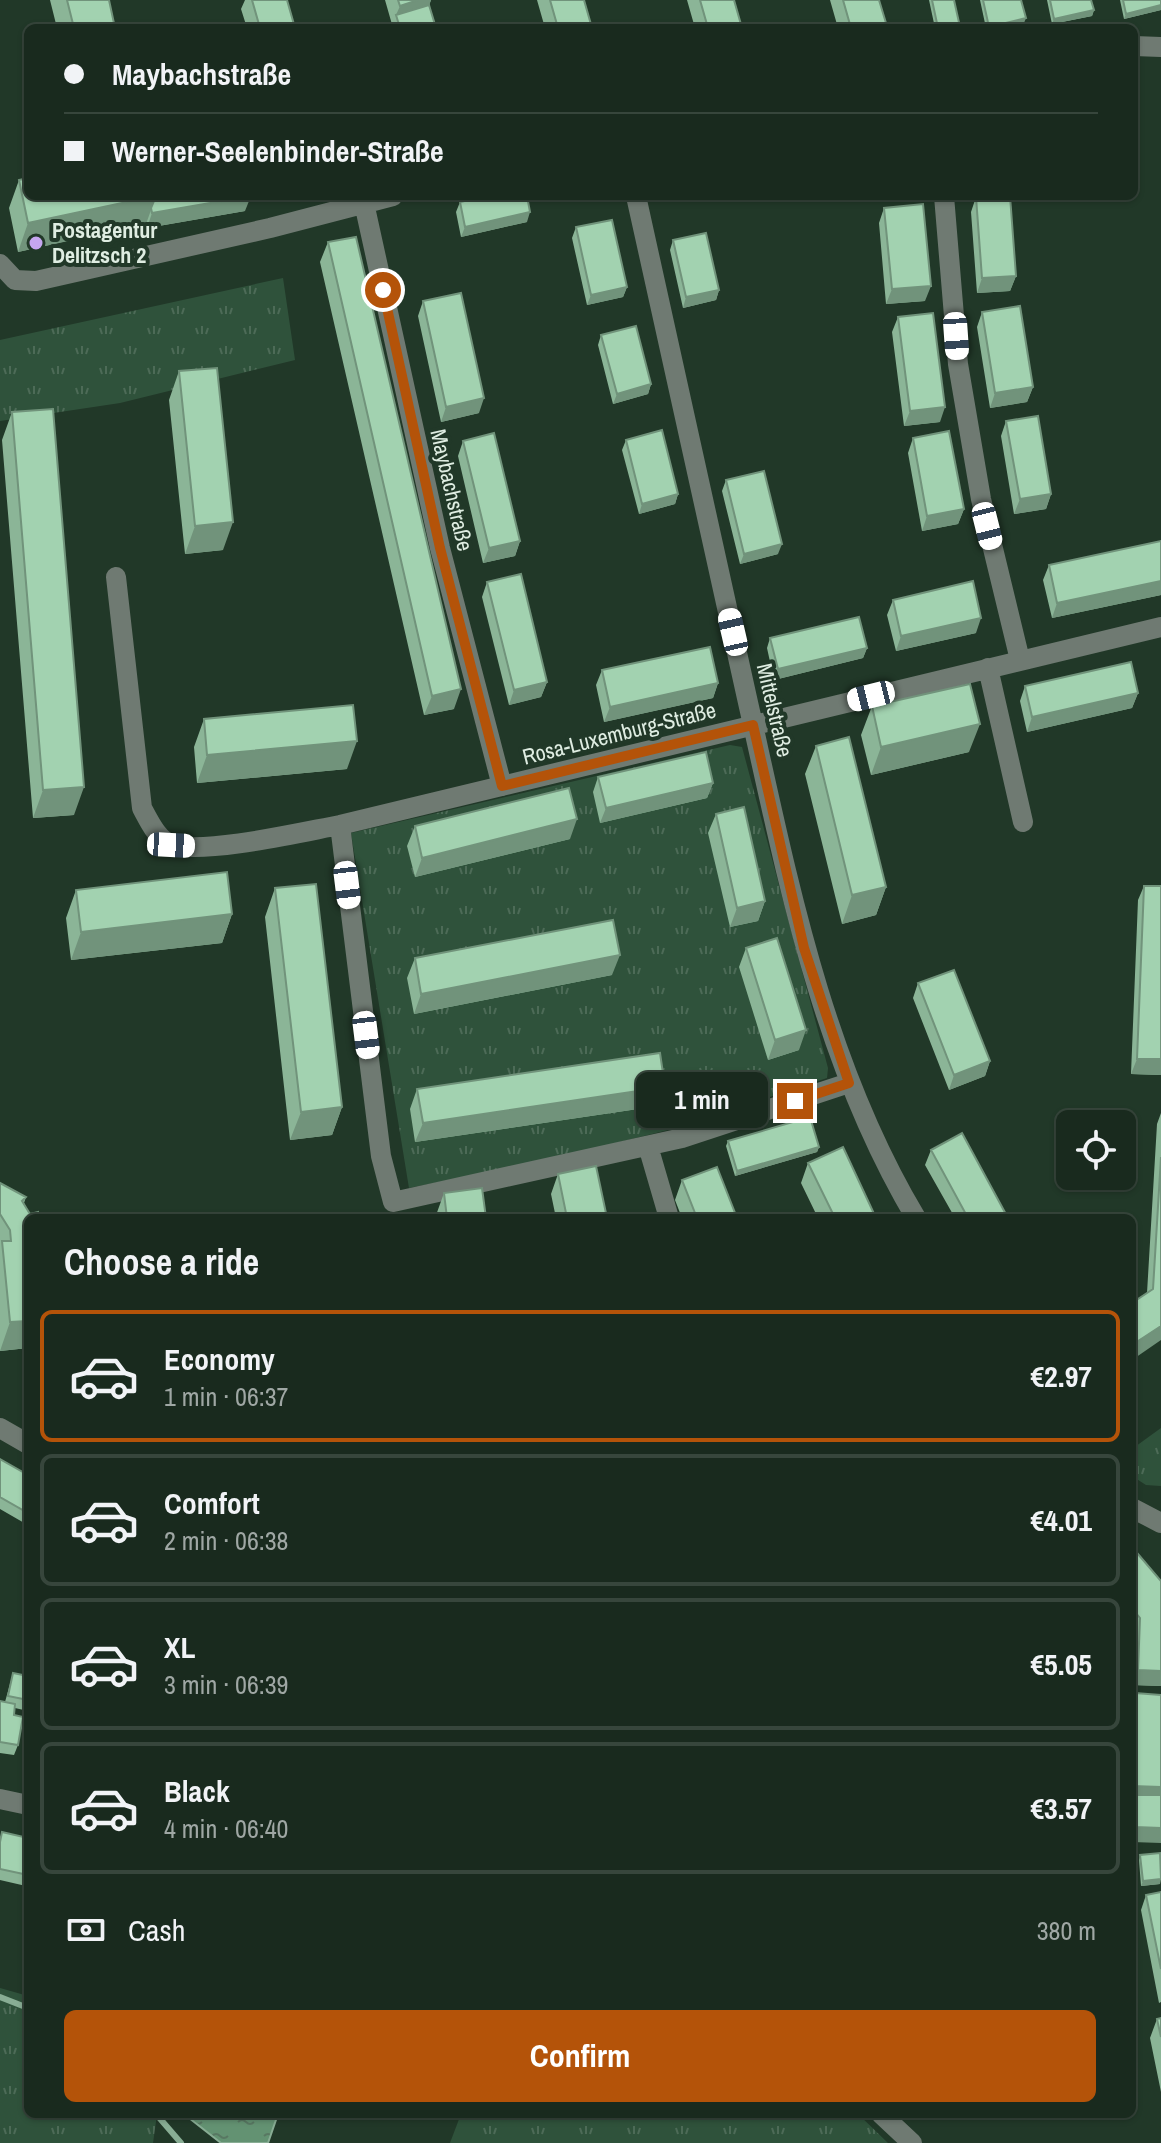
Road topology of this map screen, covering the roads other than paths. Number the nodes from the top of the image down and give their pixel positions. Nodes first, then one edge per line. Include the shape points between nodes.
1 (1138, 46) edge
2 (1161, 47) edge
3 (376, 200) edge
4 (637, 200) edge
5 (944, 200) edge
6 (364, 203) junction
7 (0, 264) edge
8 (116, 577) dead end
9 (1161, 627) edge
10 (1020, 660) junction
11 (988, 668) junction
12 (753, 725) junction
13 (502, 786) junction
14 (1023, 822) dead end
15 (340, 825) junction
16 (849, 1083) junction
17 (648, 1146) junction
18 (668, 1214) edge
19 (914, 1214) edge
20 (0, 1428) edge
21 (24, 1442) edge
22 (1136, 1506) edge
23 (1161, 1506) edge
24 (1136, 1508) edge
25 (1161, 1523) edge
26 (0, 1799) edge
27 (24, 1804) edge
28 (885, 2118) edge
29 (912, 2143) edge

1 - 2 street
3 - 6 street
4 - 12 street, Mittelstraße
5 - 10 street via 958,364 981,499
6 - 7 street via 36,281 15,280
6 - 13 street, Maybachstraße via 440,548
8 - 15 street, Rosa-Luxemburg-Straße via 142,808 154,829 171,845 198,846
9 - 10 street, Rosa-Luxemburg-Straße
10 - 11 street, Rosa-Luxemburg-Straße
11 - 12 street, Rosa-Luxemburg-Straße
11 - 14 street
12 - 13 street, Rosa-Luxemburg-Straße
12 - 16 street, Mittelstraße via 804,948
13 - 15 street, Rosa-Luxemburg-Straße
15 - 17 street via 381,1156 393,1202
16 - 17 street
16 - 19 street, Mittelstraße
17 - 18 street
20 - 21 street
22 - 23 street
24 - 25 street
26 - 27 street
28 - 29 street

